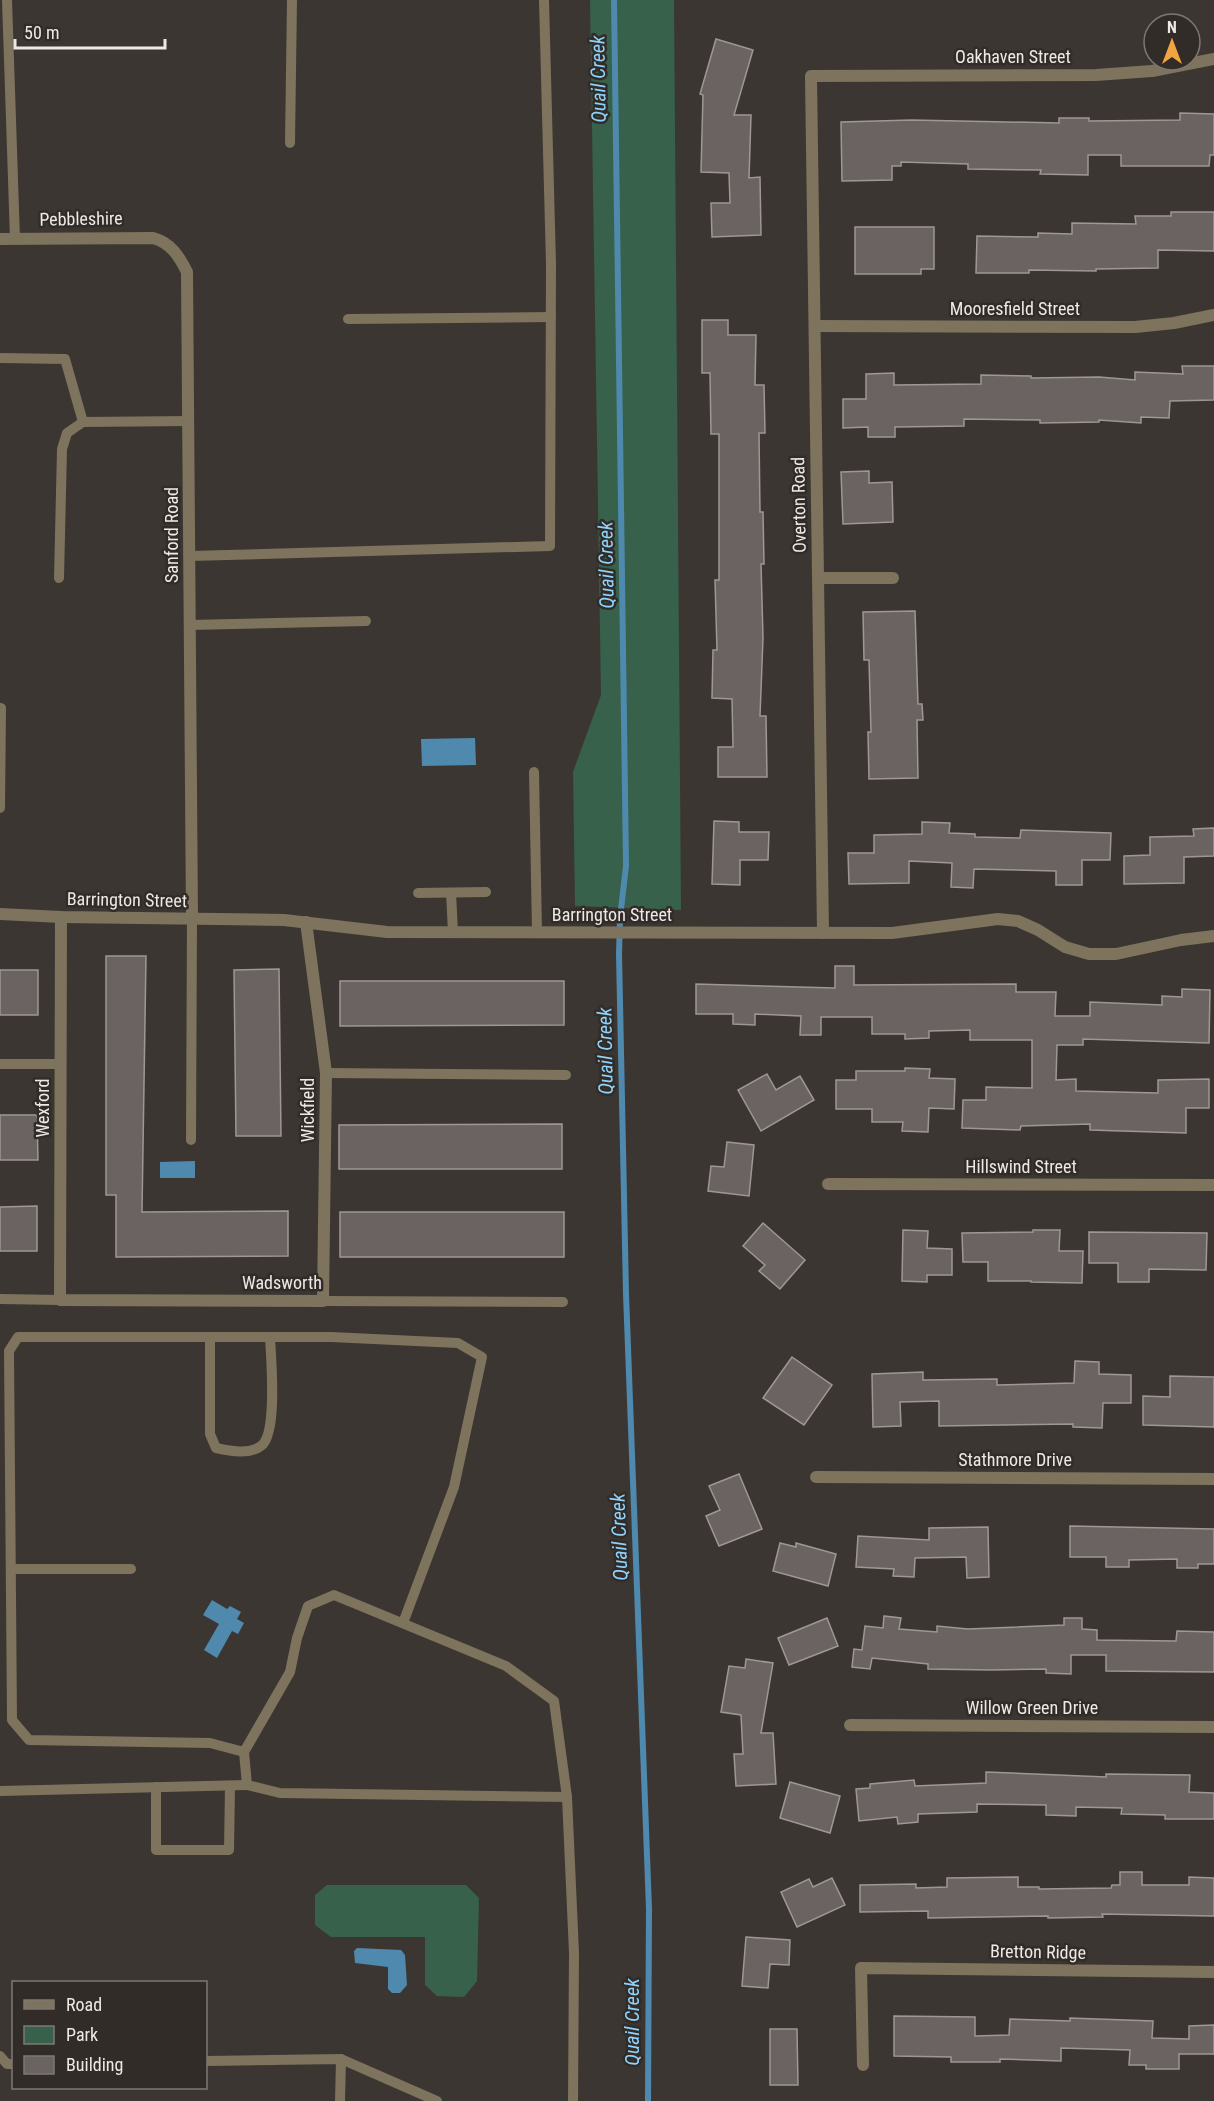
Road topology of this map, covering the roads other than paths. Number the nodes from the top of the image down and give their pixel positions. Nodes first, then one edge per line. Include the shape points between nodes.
1 (7, 0) edge
2 (292, 0) edge
3 (544, 0) edge
4 (1214, 59) edge
5 (811, 76) joint
6 (290, 142) dead end
7 (0, 239) edge
8 (15, 239) junction
9 (162, 241) joint
10 (1214, 315) edge
11 (551, 317) junction
12 (348, 319) dead end
13 (815, 326) junction
14 (0, 358) edge
15 (189, 421) junction
16 (83, 422) junction
17 (190, 556) junction
18 (59, 578) dead end
19 (818, 578) junction
20 (893, 578) dead end
21 (366, 621) dead end
22 (190, 625) junction
23 (1, 708) edge
24 (534, 772) dead end
25 (0, 808) edge
26 (486, 892) dead end
27 (418, 893) dead end
28 (451, 893) junction
29 (0, 914) edge
30 (61, 917) junction
31 (192, 919) junction
32 (306, 922) junction
33 (453, 932) junction
34 (537, 932) junction
35 (824, 933) junction
36 (1214, 936) edge
37 (0, 1064) edge
38 (61, 1064) junction
39 (326, 1073) junction
40 (566, 1075) dead end
41 (191, 1140) dead end
42 (828, 1184) dead end
43 (1214, 1185) edge
44 (0, 1299) edge
45 (60, 1300) junction
46 (323, 1301) junction
47 (563, 1302) dead end
48 (210, 1337) junction
49 (270, 1337) junction
50 (816, 1477) dead end
51 (1214, 1479) edge
52 (11, 1569) junction
53 (130, 1569) dead end
54 (403, 1623) junction
55 (850, 1725) dead end
56 (1214, 1727) edge
57 (244, 1752) junction
58 (247, 1785) junction
59 (230, 1786) junction
60 (156, 1787) junction
61 (0, 1791) edge
62 (567, 1797) junction
63 (1214, 1972) edge
64 (0, 2056) edge
65 (341, 2060) junction
66 (207, 2061) edge
67 (12, 2064) edge
68 (863, 2065) dead end
69 (340, 2101) edge
70 (436, 2101) edge
71 (573, 2101) edge

1 - 8 lane
2 - 6 lane
3 - 11 lane
4 - 5 street, Oakhaven Street via 1096,75
5 - 13 street, Overton Road
7 - 8 street, Pebbleshire
8 - 9 street, Pebbleshire via 135,236
9 - 15 street, Sanford Road via 187,272
10 - 13 street, Mooresfield Street via 1135,327
11 - 12 lane
11 - 17 lane via 550,546
13 - 19 street, Overton Road
14 - 16 lane via 65,359
15 - 16 lane
15 - 17 street, Sanford Road
16 - 18 lane via 67,433 62,449
17 - 22 street, Sanford Road
19 - 20 street
19 - 35 street, Overton Road
21 - 22 lane
22 - 31 street, Sanford Road
23 - 25 lane
24 - 34 lane
26 - 28 lane
27 - 28 lane
28 - 33 lane
29 - 30 street, Barrington Street
30 - 31 street, Barrington Street
30 - 38 street, Wexford
31 - 32 street, Barrington Street
31 - 41 lane
32 - 33 street, Barrington Street via 377,932
32 - 39 street, Wickfield
33 - 34 street, Barrington Street
34 - 35 street, Barrington Street
35 - 36 street, Barrington Street via 892,933 998,919 1018,921 1065,947 1089,954 1116,954
37 - 38 lane
38 - 45 street, Wexford
39 - 40 lane
39 - 46 street, Wickfield
42 - 43 street, Hillswind Street
44 - 45 lane, Wadsworth
45 - 46 street, Wadsworth
46 - 47 lane, Wadsworth
48 - 49 lane
48 - 49 lane via 210,1434 216,1448 247,1451 260,1448 271,1431
48 - 52 lane via 18,1336 9,1352
49 - 54 lane via 458,1343 482,1358 454,1487
50 - 51 street, Stathmore Drive
52 - 53 lane
52 - 57 lane via 12,1720 29,1740 210,1743
54 - 57 lane via 334,1595 308,1606 290,1672
54 - 62 lane via 506,1666 554,1701
55 - 56 street, Willow Green Drive
57 - 58 lane
58 - 59 lane
58 - 62 lane via 280,1793
59 - 60 lane
59 - 60 lane via 229,1850 156,1850
60 - 61 lane
62 - 71 lane via 574,1953
63 - 68 street, Bretton Ridge via 861,1968
64 - 67 lane
65 - 66 lane
65 - 69 lane
65 - 70 lane

